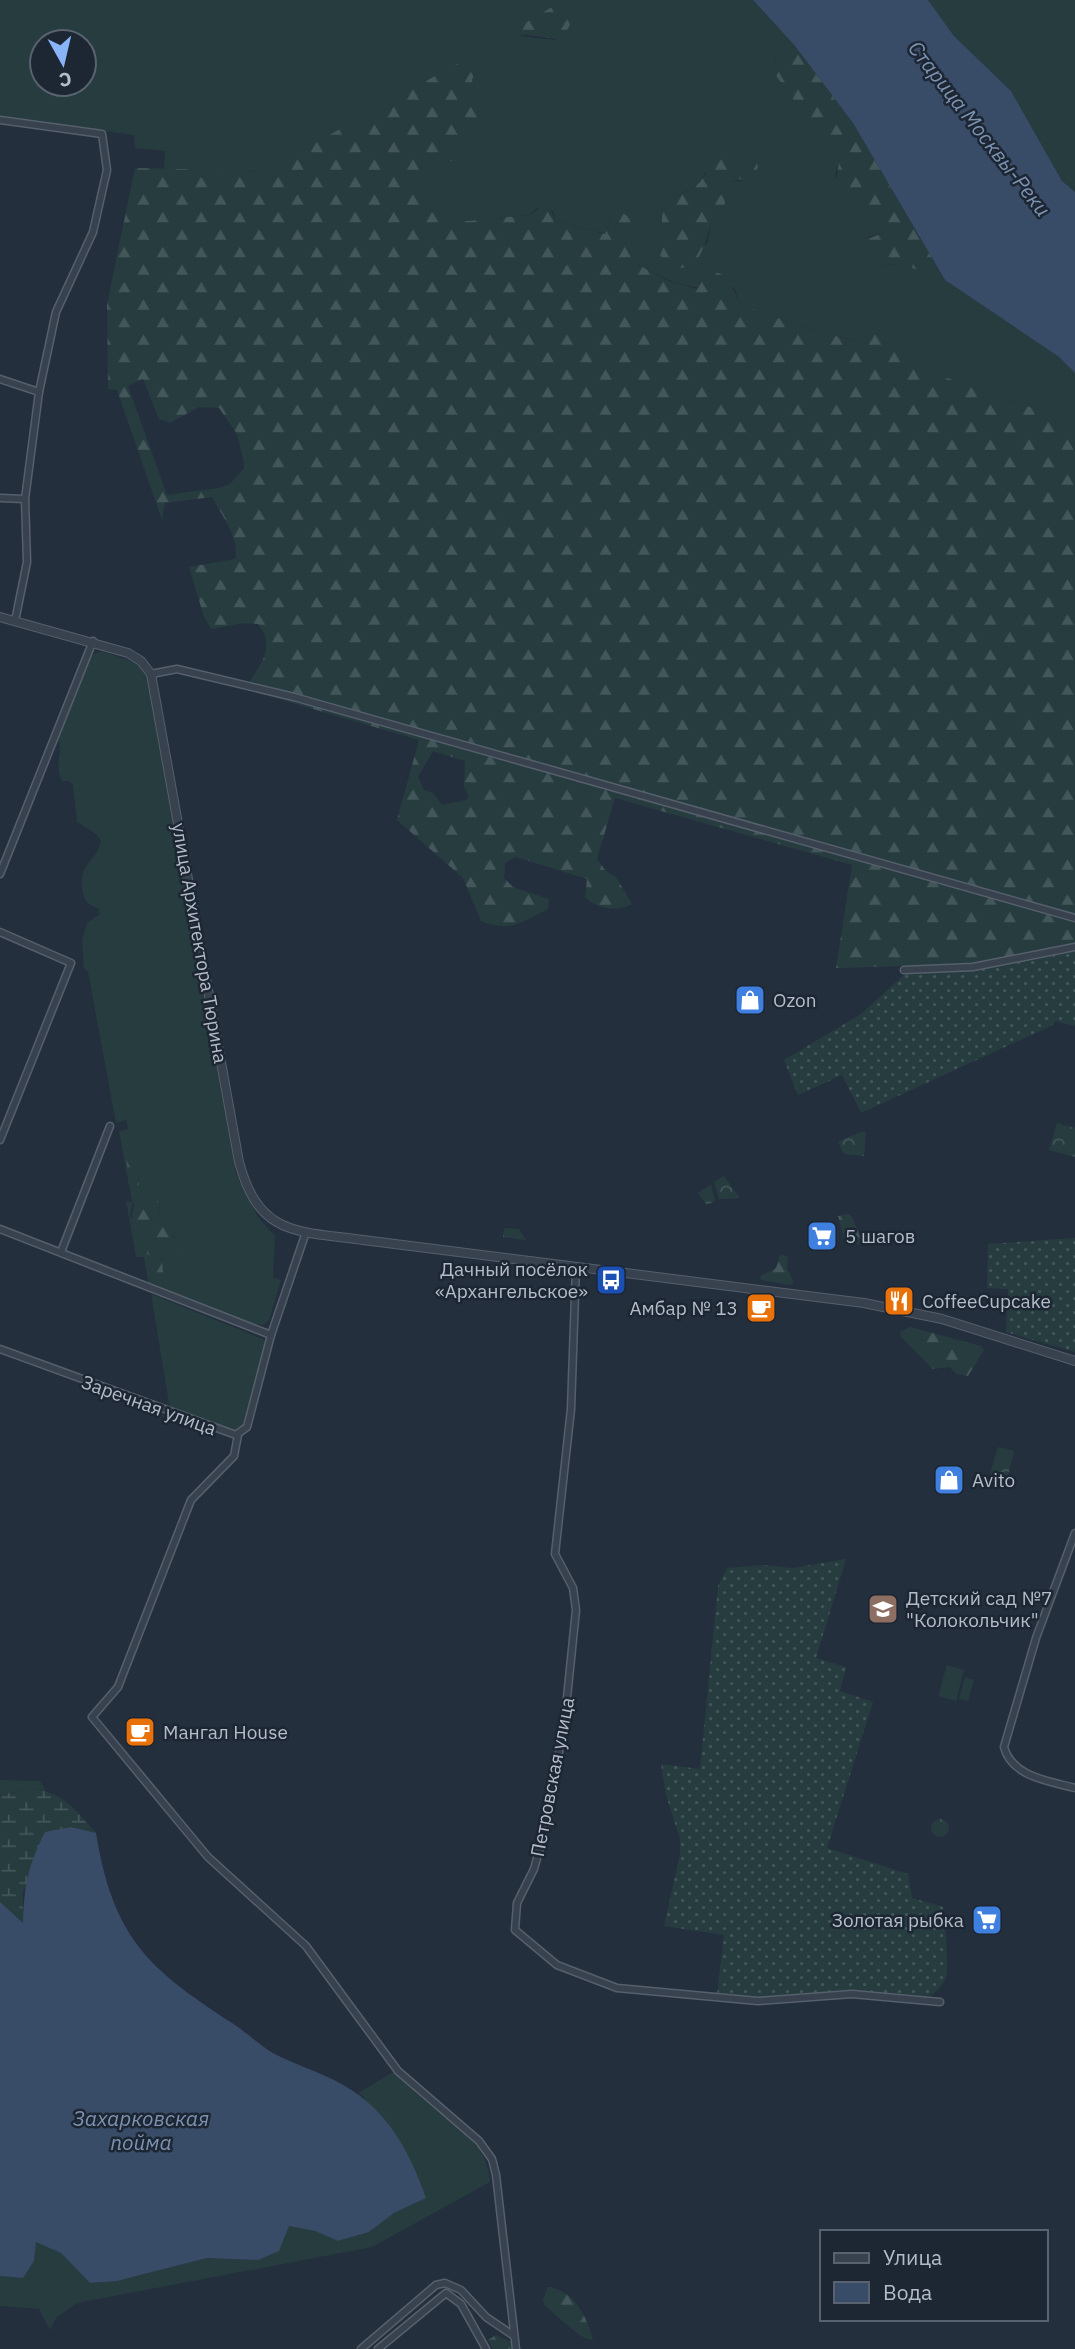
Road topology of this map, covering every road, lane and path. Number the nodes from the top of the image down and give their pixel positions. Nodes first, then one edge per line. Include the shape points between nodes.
1 (0, 120) edge
2 (0, 379) edge
3 (39, 392) junction
4 (0, 498) edge
5 (25, 499) junction
6 (0, 617) edge
7 (15, 621) junction
8 (93, 641) junction
9 (151, 674) junction
10 (0, 874) edge
11 (1075, 918) edge
12 (0, 932) edge
13 (1075, 947) edge
14 (904, 970) dead end
15 (110, 1126) dead end
16 (0, 1140) edge
17 (0, 1229) edge
18 (306, 1232) junction
19 (61, 1252) junction
20 (576, 1267) junction
21 (271, 1335) junction
22 (0, 1349) edge
23 (1075, 1361) edge
24 (238, 1435) junction
25 (1075, 1533) edge
26 (1075, 1788) edge
27 (940, 2002) dead end
28 (486, 2317) junction
29 (472, 2324) junction
30 (514, 2336) junction
31 (361, 2349) edge
32 (378, 2349) edge
33 (486, 2349) edge
34 (516, 2349) edge

1 - 3 street via 102,134 107,170 93,232 56,312
2 - 3 street
3 - 5 street
4 - 5 street
5 - 7 street via 27,562
6 - 7 street
7 - 8 street
8 - 9 street via 135,656
8 - 10 street
9 - 11 street via 177,669 294,698
9 - 18 street, улица Архитектора Тюрина via 242,1175 250,1196 266,1216 284,1227
12 - 16 street via 71,963
13 - 14 street via 973,967
15 - 19 street
17 - 19 street
18 - 20 street, улица Архитектора Тюрина
18 - 21 street, Заречная улица
19 - 21 street
20 - 23 street, улица Архитектора Тюрина via 873,1304 942,1319
20 - 27 street, Петровская улица via 571,1409 555,1554 573,1588 576,1610 565,1717 547,1822 534,1869 517,1903 515,1930 557,1965 617,1988 758,2001 852,1994
21 - 24 street, Заречная улица via 247,1427
22 - 24 street, Заречная улица
24 - 30 street via 234,1456 191,1500 118,1687 92,1717 208,1857 306,1946 398,2071 487,2151 496,2175
25 - 26 street via 1036,1637 1004,1747 1010,1762 1022,1771
28 - 29 street
28 - 30 street
28 - 31 street via 461,2290 441,2283
29 - 32 street via 461,2304 446,2292
29 - 33 street
30 - 34 street

